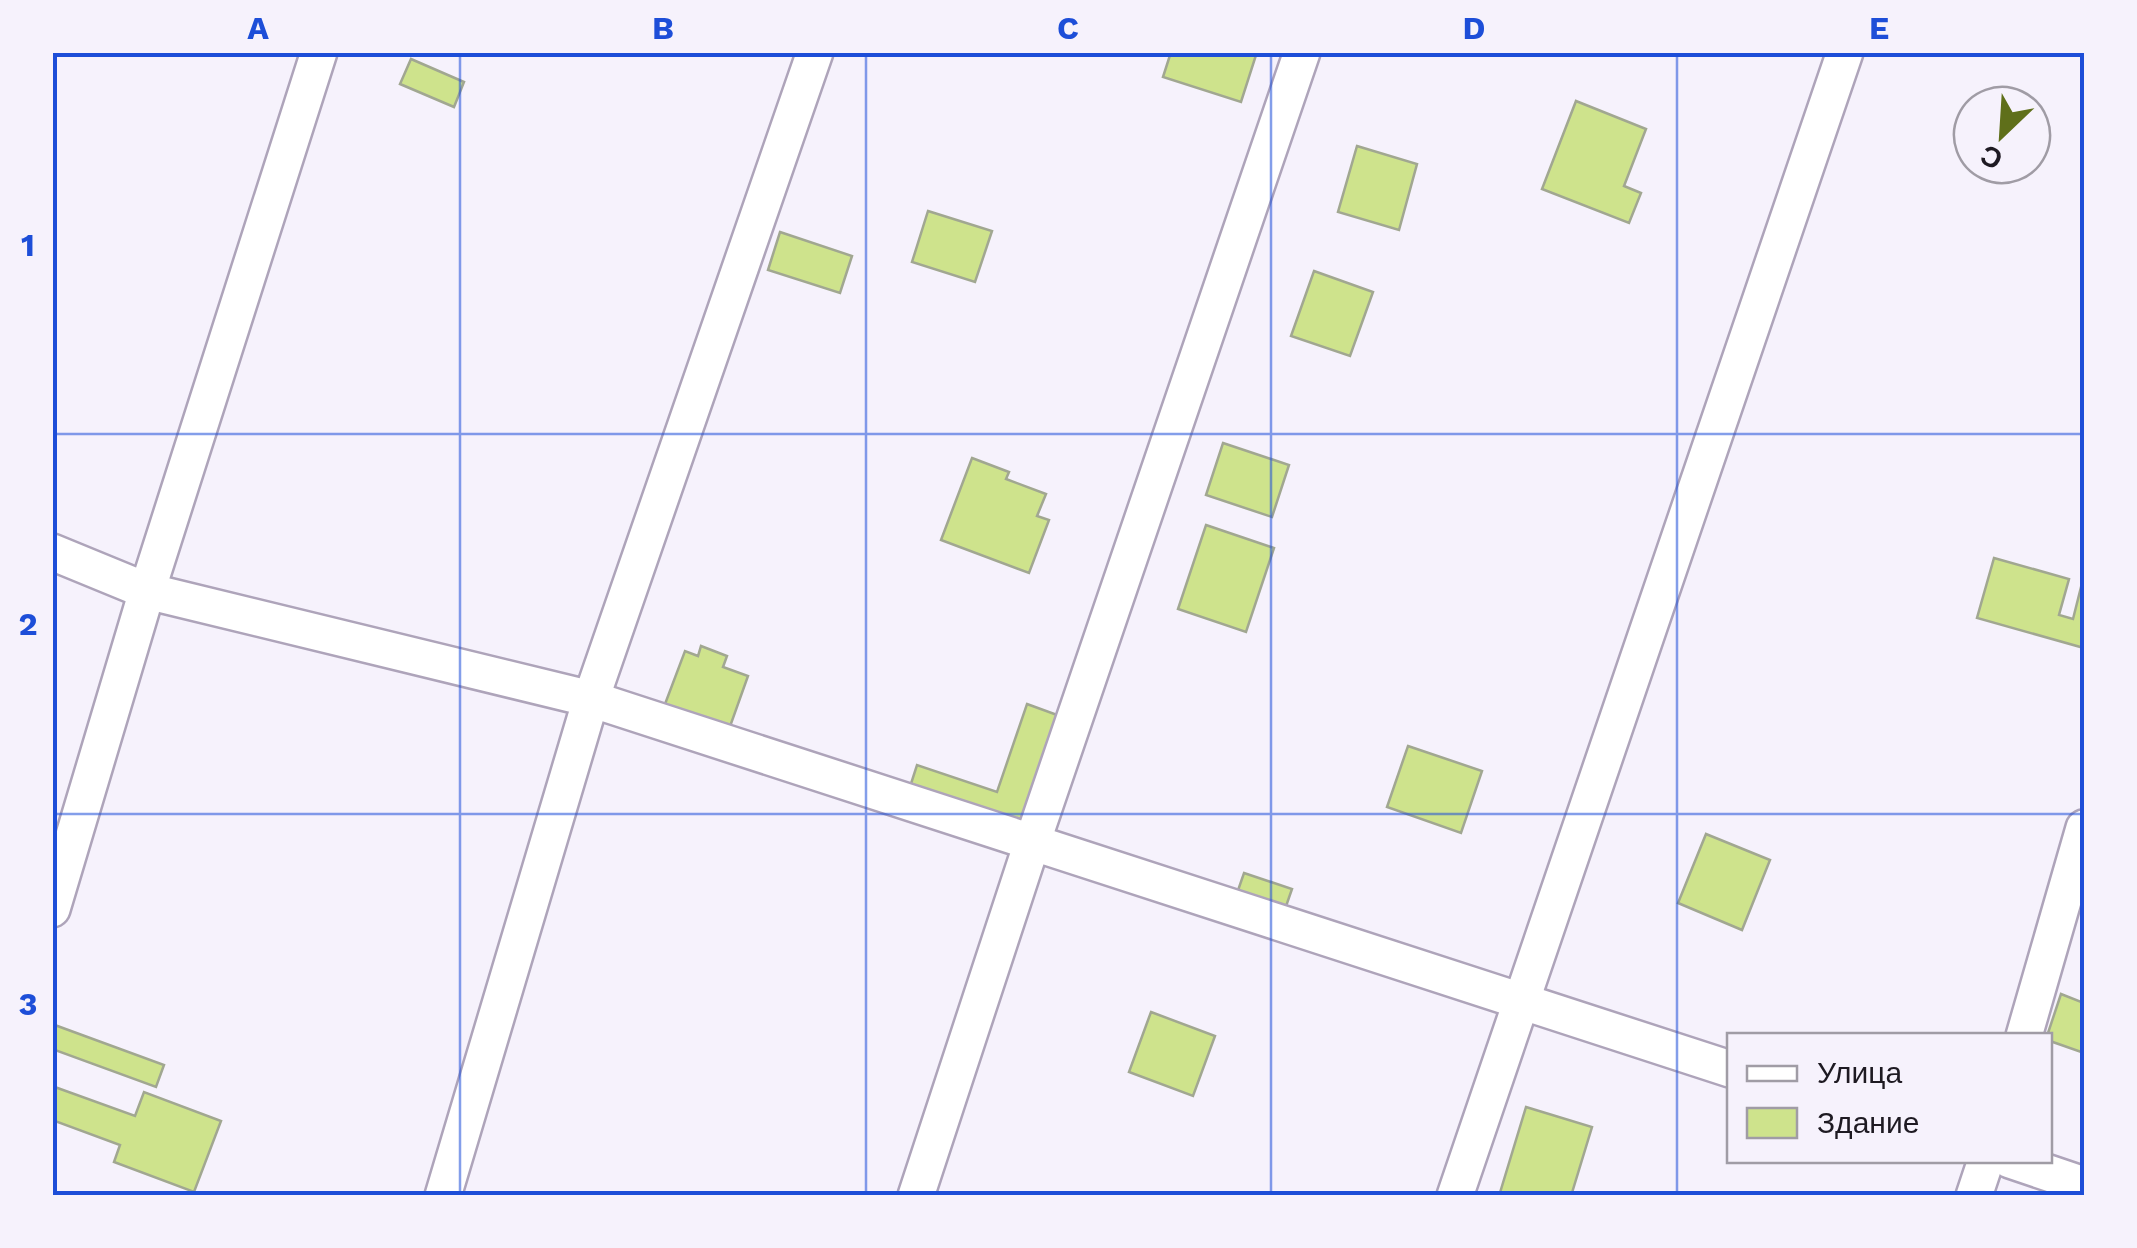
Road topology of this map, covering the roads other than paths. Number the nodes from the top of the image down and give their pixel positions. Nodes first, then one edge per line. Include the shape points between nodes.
1 (320, 52) edge
2 (815, 52) edge
3 (1302, 52) edge
4 (1844, 52) edge
5 (52, 552) edge
6 (147, 590) junction
7 (591, 698) junction
8 (2084, 828) edge
9 (1032, 842) junction
10 (52, 909) edge
11 (1522, 1001) junction
12 (2025, 1033) edge
13 (1727, 1068) edge
14 (1985, 1163) edge
15 (2019, 1163) edge
16 (2084, 1185) edge
17 (443, 1196) edge
18 (916, 1196) edge
19 (1455, 1196) edge
20 (1974, 1196) edge

1 - 6 street
2 - 7 street
3 - 9 street
4 - 11 street
5 - 6 street
6 - 7 street
6 - 10 street
7 - 9 street
7 - 17 street
8 - 12 street
9 - 11 street
9 - 18 street
11 - 13 street
11 - 19 street
14 - 20 street
15 - 16 street

